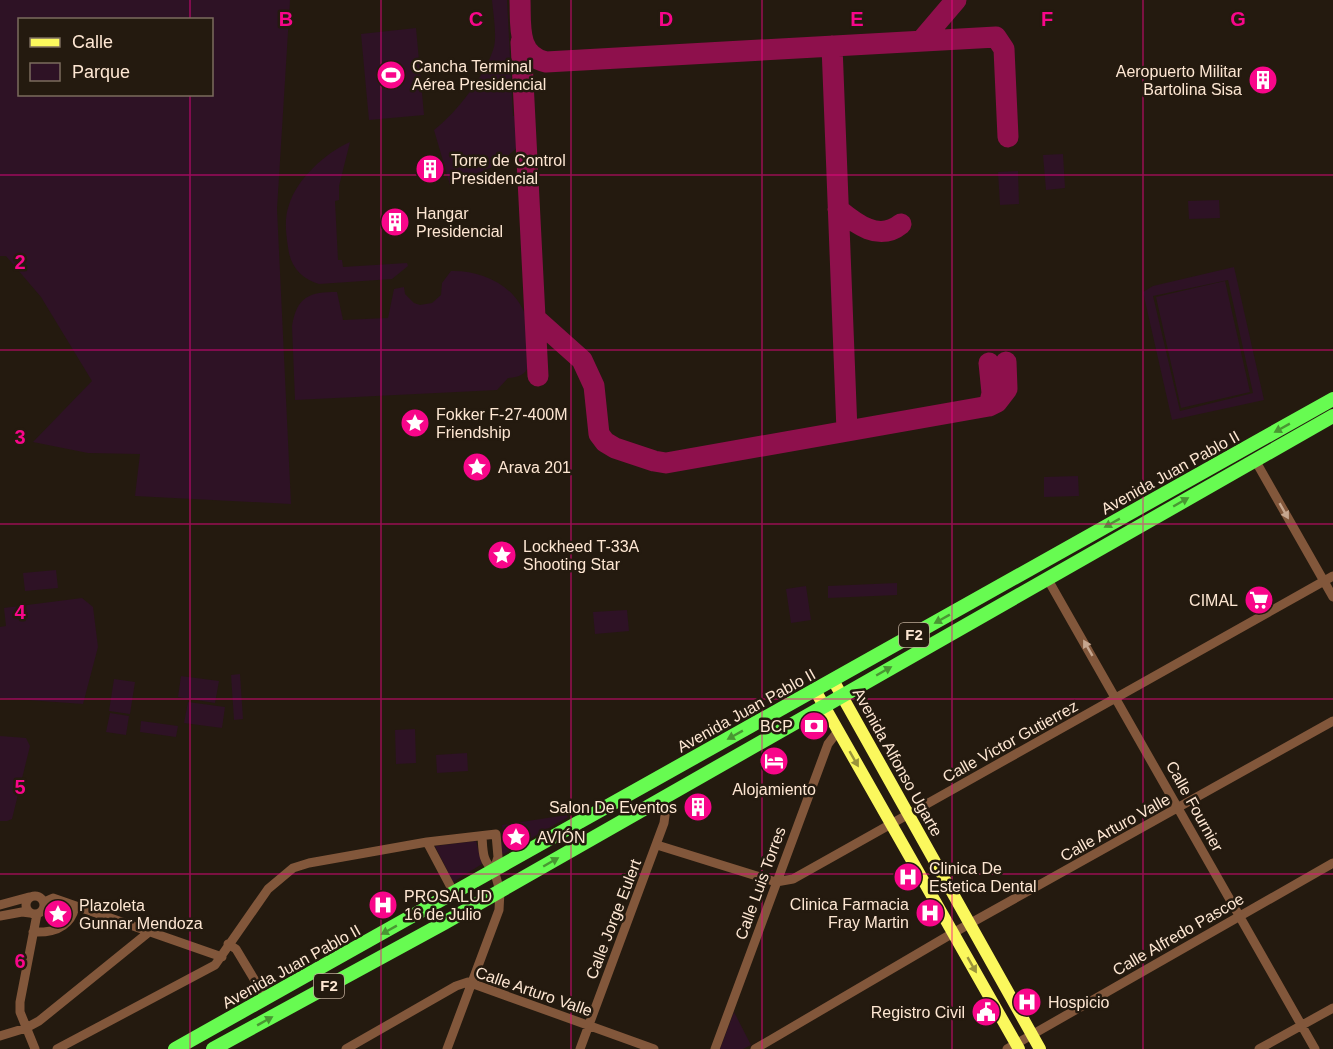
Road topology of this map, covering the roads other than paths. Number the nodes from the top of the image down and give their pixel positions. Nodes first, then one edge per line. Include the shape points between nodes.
1 (1333, 399) edge
2 (1333, 416) edge
3 (1255, 460) junction
4 (1333, 576) edge
5 (1047, 578) junction
6 (1324, 581) junction
7 (1333, 597) edge
8 (833, 680) junction
9 (815, 690) junction
10 (842, 696) junction
11 (1117, 699) junction
12 (824, 706) junction
13 (1333, 721) edge
14 (838, 731) junction
15 (663, 798) junction
16 (1179, 809) junction
17 (909, 815) junction
18 (892, 825) junction
19 (482, 836) junction
20 (427, 842) junction
21 (657, 845) junction
22 (1333, 863) edge
23 (494, 870) junction
24 (776, 882) junction
25 (500, 891) junction
26 (454, 893) junction
27 (31, 896) junction
28 (44, 902) junction
29 (0, 905) edge
30 (75, 907) junction
31 (33, 914) junction
32 (0, 916) edge
33 (1239, 916) junction
34 (969, 925) junction
35 (33, 932) junction
36 (150, 932) junction
37 (953, 933) junction
38 (228, 944) junction
39 (222, 957) junction
40 (472, 983) junction
41 (266, 999) junction
42 (1333, 1008) edge
43 (589, 1025) junction
44 (1301, 1026) junction
45 (26, 1028) junction
46 (1032, 1035) junction
47 (0, 1036) edge
48 (1014, 1047) edge
49 (35, 1049) edge
50 (57, 1049) edge
51 (175, 1049) edge
52 (213, 1049) edge
53 (346, 1049) edge
54 (447, 1049) edge
55 (580, 1049) edge
56 (654, 1049) edge
57 (715, 1049) edge
58 (755, 1049) edge
59 (1040, 1049) edge
60 (1259, 1049) edge
61 (1315, 1049) edge

1 -> 8 highway, Avenida Juan Pablo II / F2
2 - 3 highway, Avenida Juan Pablo II / F2
5 -> 3 highway, Avenida Juan Pablo II / F2
3 -> 6 street
4 - 6 street, Calle Victor Gutierrez
10 -> 5 highway, Avenida Juan Pablo II / F2
11 -> 5 street, Calle Fournier
6 - 7 street
6 - 11 street, Calle Victor Gutierrez
8 - 9 highway, Avenida Juan Pablo II / F2
8 - 10 main road, Avenida Alfonso Ugarte
9 - 12 main road
9 -> 23 highway, Avenida Juan Pablo II / F2
10 - 12 highway, Avenida Juan Pablo II / F2
10 - 17 main road, Avenida Alfonso Ugarte
11 - 16 street, Calle Fournier
11 - 17 street, Calle Victor Gutierrez
12 - 14 main road
12 - 15 highway, Avenida Juan Pablo II / F2
13 - 16 street, Calle Arturo Valle
14 -> 18 main road
14 - 24 street, Calle Luis Torres via 828,744
15 - 21 street, Calle Jorge Eulert via 666,815
25 -> 15 highway, Avenida Juan Pablo II / F2
16 - 33 street, Calle Fournier
16 - 34 street, Calle Arturo Valle
17 - 18 street, Calle Victor Gutierrez
17 - 34 main road, Avenida Alfonso Ugarte
18 - 24 street, Calle Victor Gutierrez via 803,875
18 - 37 main road
19 - 20 street
19 - 23 street via 484,858
19 - 23 street via 496,834 498,857
20 - 26 street
20 - 38 street via 293,868 268,889
21 - 24 street
21 - 43 street, Calle Jorge Eulert
22 - 33 street, Calle Alfredo Pascoe
23 - 25 street
23 - 26 highway, Avenida Juan Pablo II / F2
24 - 57 street, Calle Luis Torres
25 - 40 street via 499,909
52 -> 25 highway, Avenida Juan Pablo II / F2
26 -> 41 highway, Avenida Juan Pablo II / F2
27 - 28 street
27 - 29 street
27 - 31 street via 26,909
28 - 30 street via 53,898
28 - 31 street via 44,909
30 - 35 street via 62,927 46,933
30 - 36 street
31 - 32 street via 16,912
31 - 35 street
33 - 44 street, Calle Fournier
33 - 46 street, Calle Alfredo Pascoe
34 - 37 street, Calle Arturo Valle
34 - 46 main road, Avenida Alfonso Ugarte
35 - 45 street via 20,1002
36 - 39 street
36 - 45 street
37 -> 48 main road
37 - 58 street, Calle Arturo Valle
38 - 39 street
38 - 41 street via 236,949
39 - 50 street via 215,965
40 - 43 street, Calle Arturo Valle
40 - 53 street, Calle Arturo Valle via 456,986
40 - 54 street
41 - 51 highway, Avenida Juan Pablo II / F2
42 - 44 street
43 - 55 street, Calle Jorge Eulert
43 - 56 street, Calle Arturo Valle
44 - 60 street
44 - 61 street, Calle Fournier
45 - 47 street
45 - 49 street
46 - 48 street, Calle Alfredo Pascoe
46 - 59 main road, Avenida Alfonso Ugarte

